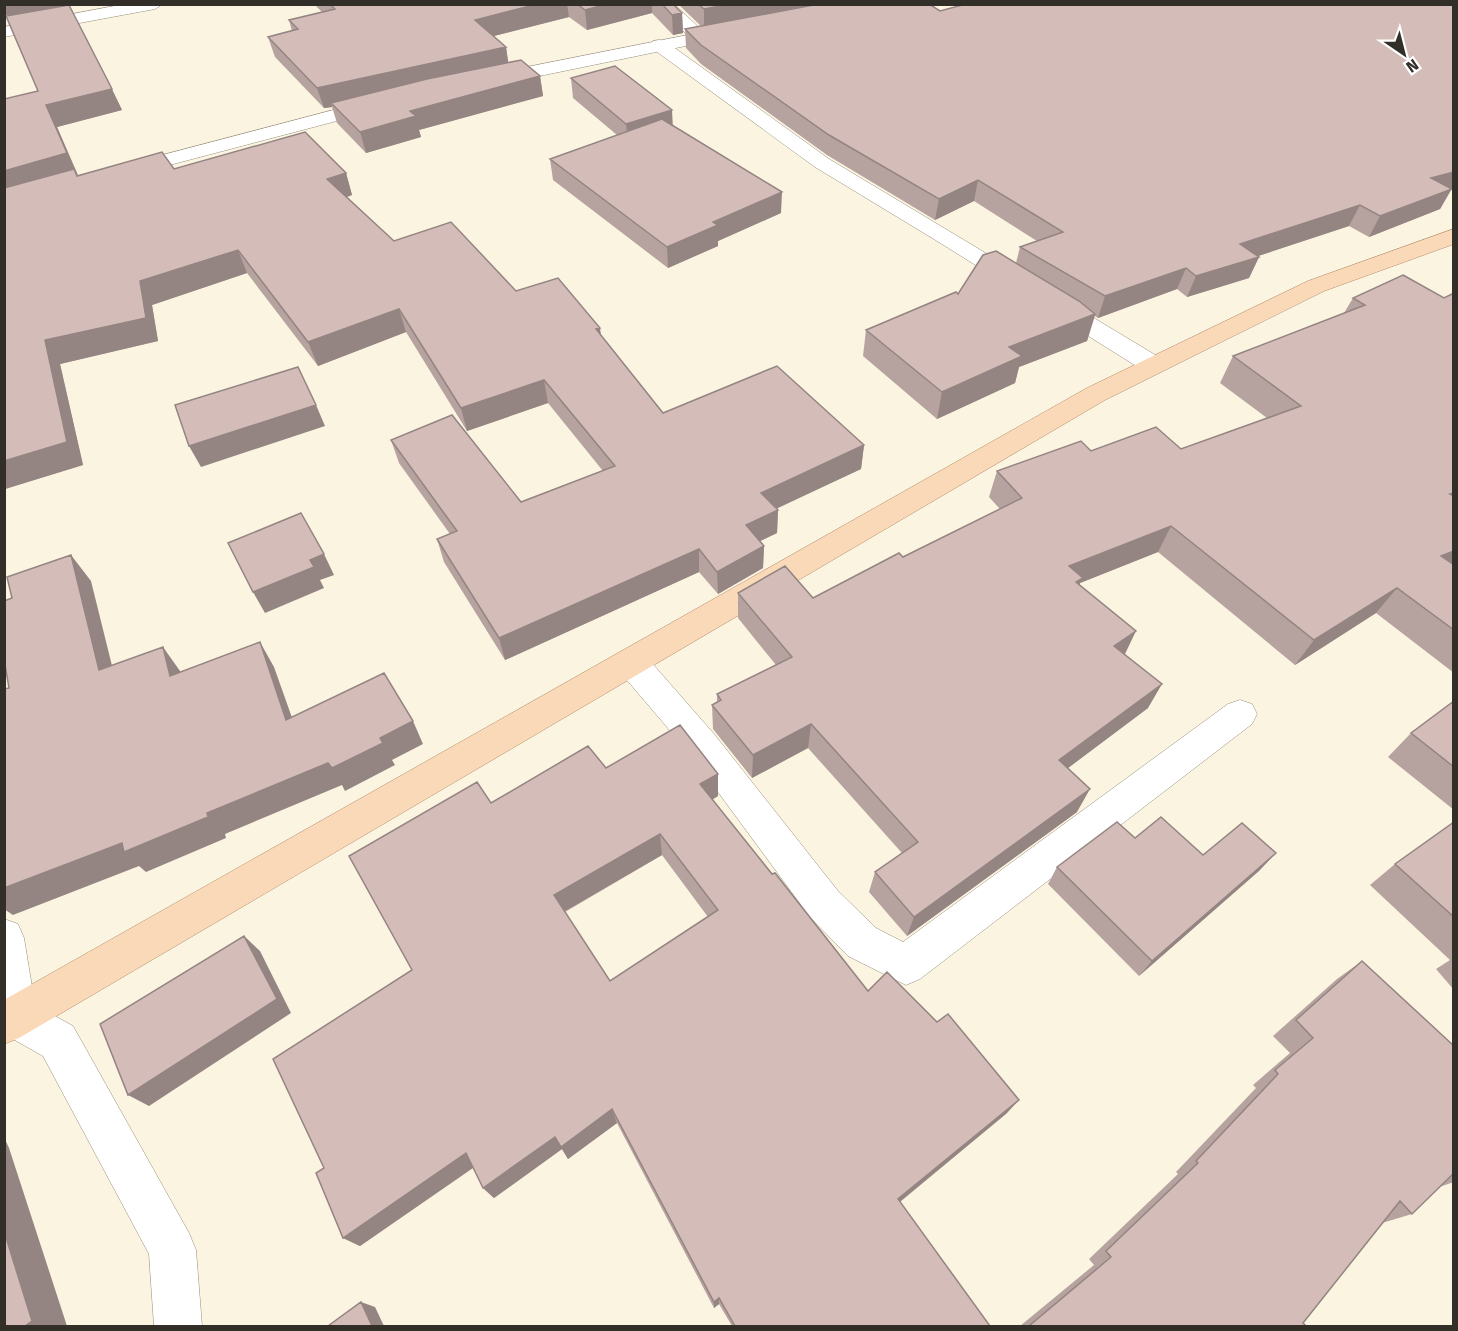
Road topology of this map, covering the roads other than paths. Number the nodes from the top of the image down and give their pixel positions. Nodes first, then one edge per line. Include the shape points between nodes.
1 (155, 4) edge
2 (664, 4) edge
3 (747, 28) edge
4 (4, 32) edge
5 (700, 37) junction
6 (659, 45) junction
7 (472, 84) edge
8 (402, 99) edge
9 (104, 177) edge
10 (1454, 236) edge
11 (1153, 365) junction
12 (632, 663) junction
13 (1240, 714) dead end
14 (4, 938) edge
15 (10, 1020) edge
16 (178, 1326) edge

1 - 4 street
2 - 5 street
3 - 5 street
5 - 6 street
6 - 7 street
6 - 11 street via 822,163
8 - 9 street
10 - 11 main road via 1316,286
11 - 12 main road via 1085,400
12 - 13 street via 702,744 824,904 862,942 906,965
12 - 15 main road
14 - 15 street
15 - 16 street via 58,1041 172,1250

